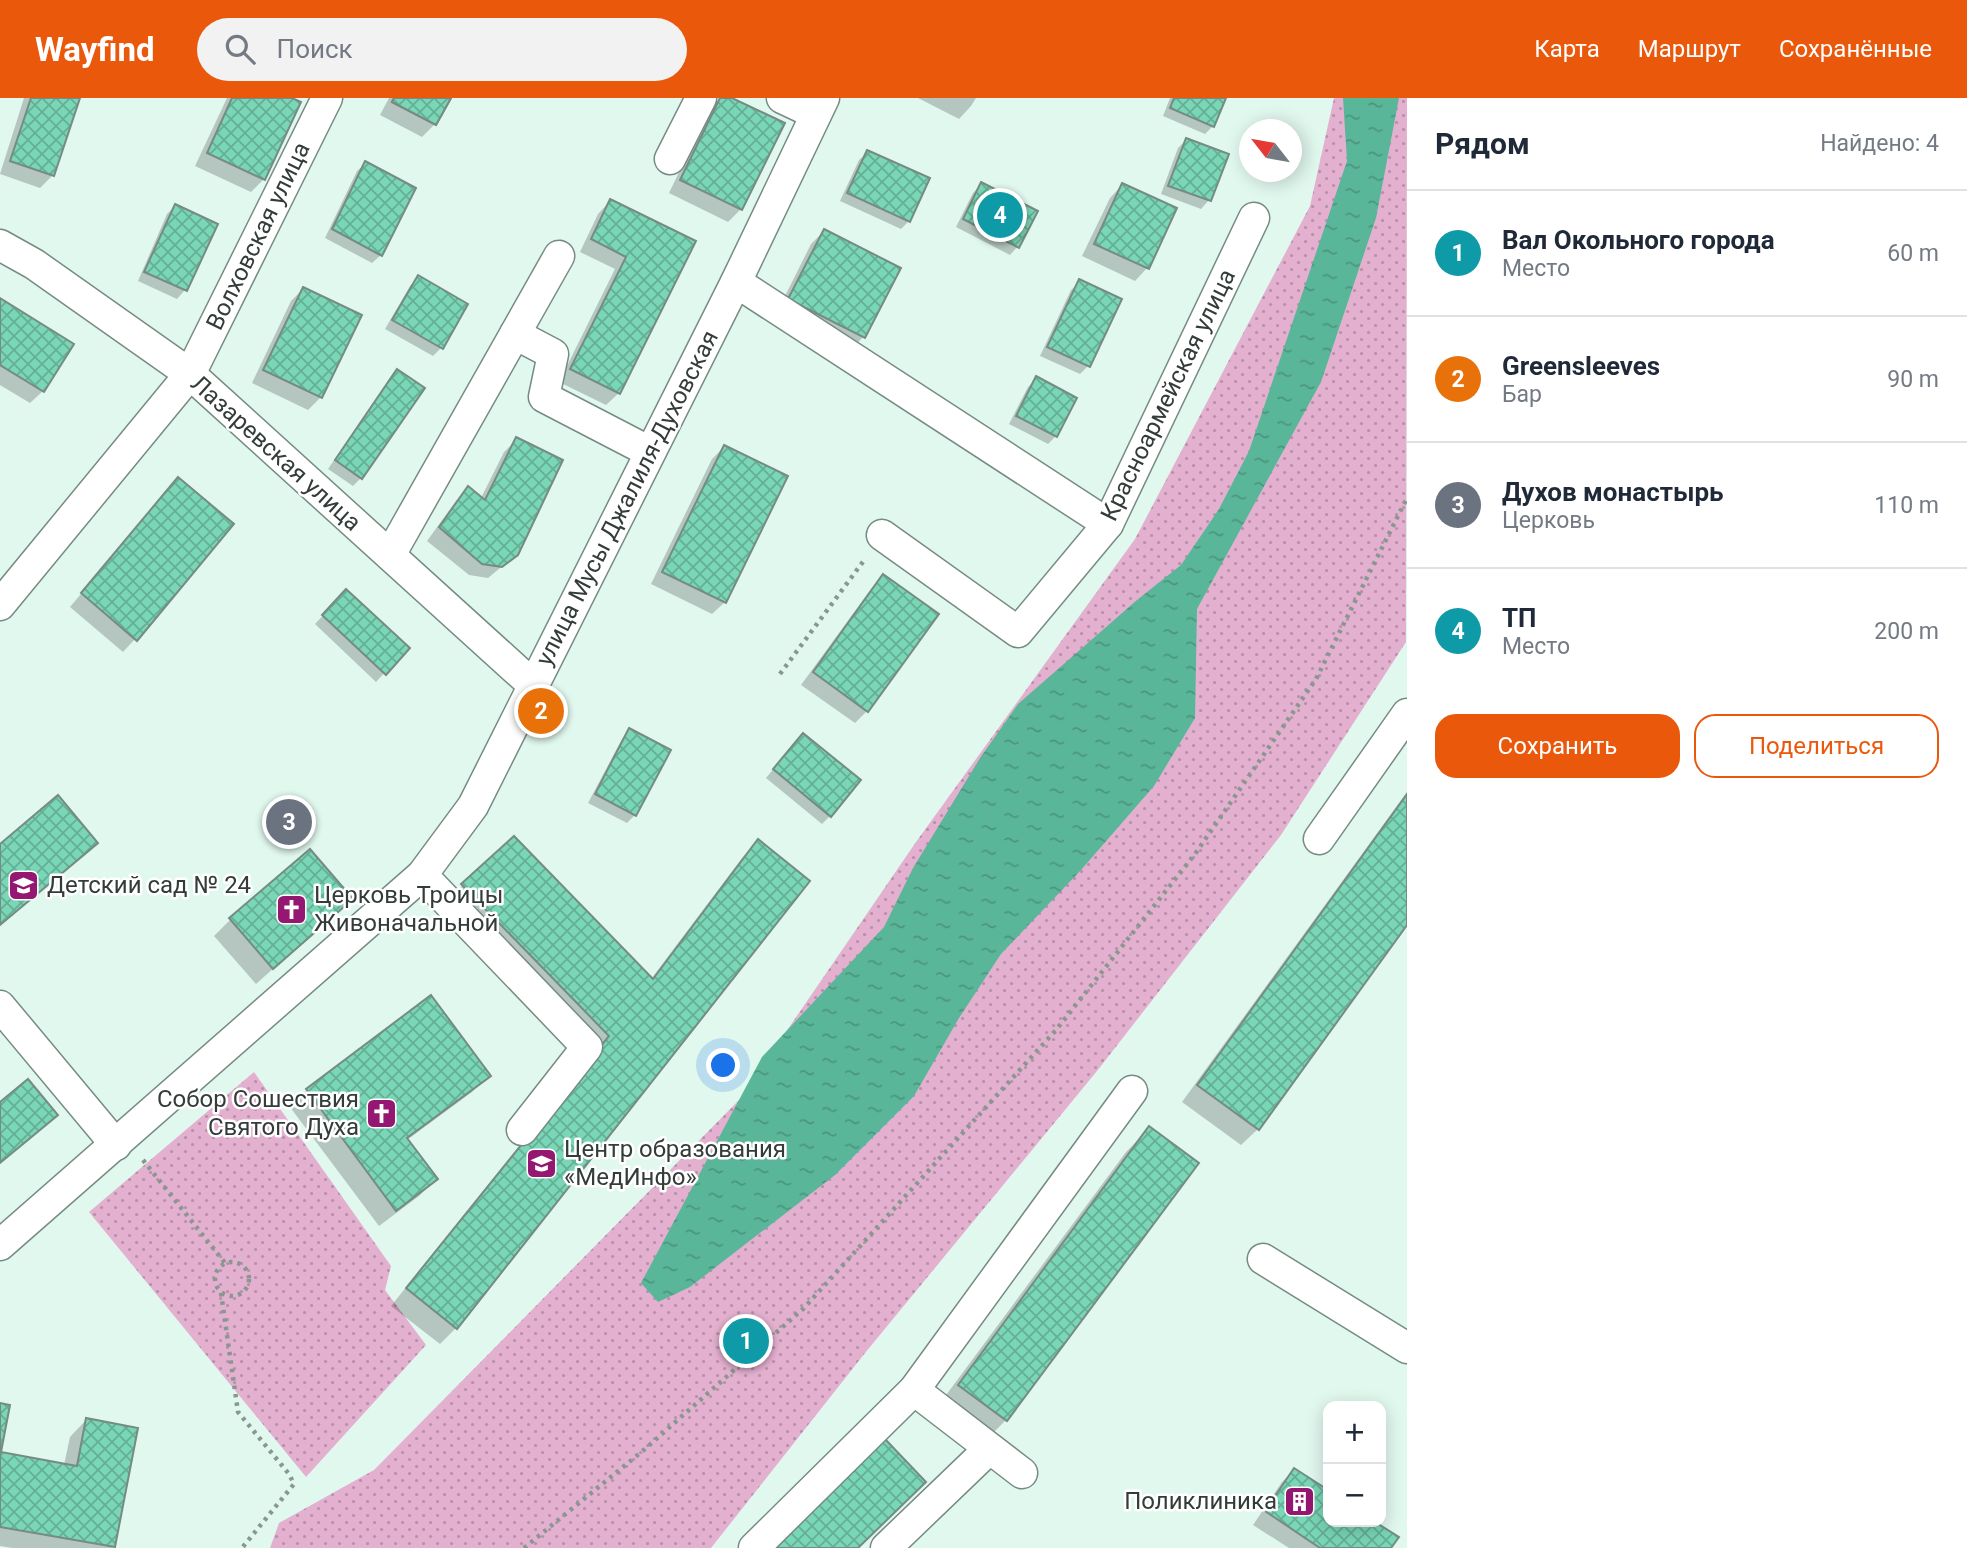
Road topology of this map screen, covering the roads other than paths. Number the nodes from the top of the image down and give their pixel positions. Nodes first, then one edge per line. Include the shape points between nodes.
1 (327, 98) edge
2 (701, 98) edge
3 (782, 98) edge
4 (820, 106) edge
5 (670, 159) dead end
6 (1254, 218) dead end
7 (0, 245) edge
8 (559, 256) dead end
9 (736, 282) junction
10 (515, 334) junction
11 (190, 374) junction
12 (650, 453) junction
13 (1108, 524) junction
14 (883, 535) road end
15 (390, 555) junction
16 (0, 605) edge
17 (533, 685) junction
18 (1407, 713) edge
19 (1319, 839) dead end
20 (422, 875) junction
21 (0, 1006) edge
22 (1132, 1091) dead end
23 (522, 1130) dead end
24 (120, 1141) junction
25 (0, 1245) edge
26 (1263, 1259) dead end
27 (1407, 1348) edge
28 (914, 1390) junction
29 (989, 1448) junction
30 (1022, 1473) dead end
31 (754, 1548) edge
32 (886, 1548) edge

1 - 11 street, Волховская улица
2 - 5 street
3 - 4 street
4 - 9 street, улица Мусы Джалиля-Духовская
6 - 13 street, Красноармейская улица
7 - 11 street, Лазаревская улица
8 - 10 street
9 - 12 street, улица Мусы Джалиля-Духовская
9 - 13 street
10 - 12 street via 553,354 544,397
10 - 15 street
11 - 15 street, Лазаревская улица
11 - 16 street, Волховская улица
12 - 17 street, улица Мусы Джалиля-Духовская
13 - 14 street, Красноармейская улица via 1018,632
15 - 17 street, Лазаревская улица
17 - 20 street, улица Мусы Джалиля-Духовская via 473,806
18 - 19 street
20 - 23 street via 587,1047
20 - 24 street, улица Мусы Джалиля-Духовская
21 - 24 street
22 - 28 street
24 - 25 street, улица Мусы Джалиля-Духовская
26 - 27 street
28 - 29 street
28 - 31 street
29 - 30 street
29 - 32 street

